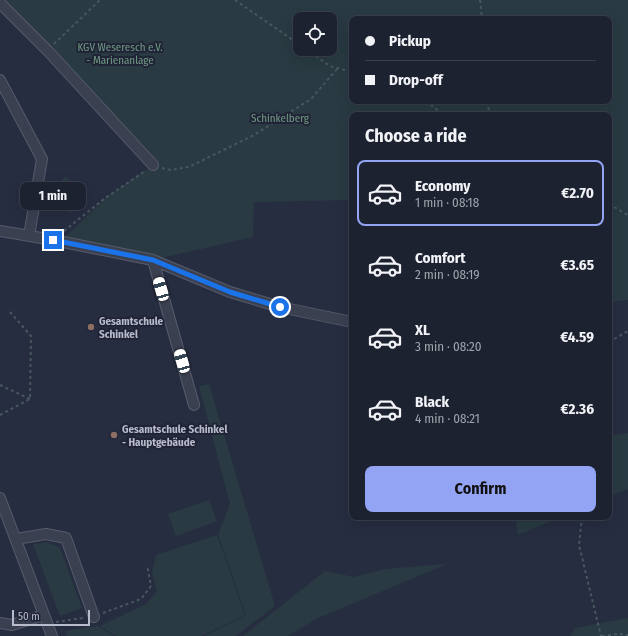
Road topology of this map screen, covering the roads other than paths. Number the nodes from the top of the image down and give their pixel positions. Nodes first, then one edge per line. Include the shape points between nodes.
1 (0, 3) edge
2 (0, 80) edge
3 (153, 166) road end
4 (0, 231) edge
5 (29, 236) junction
6 (153, 260) junction
7 (349, 321) edge
8 (194, 405) dead end
9 (0, 498) edge
10 (16, 539) junction
11 (94, 617) road end
12 (46, 619) junction
13 (0, 623) edge
14 (52, 636) edge

1 - 3 street via 48,51
2 - 5 street via 42,159
4 - 5 street
5 - 6 street
6 - 7 street via 230,292 280,307
6 - 8 street
9 - 10 street
10 - 11 street via 46,534 66,538
10 - 12 street
12 - 13 street via 12,625
12 - 14 street

